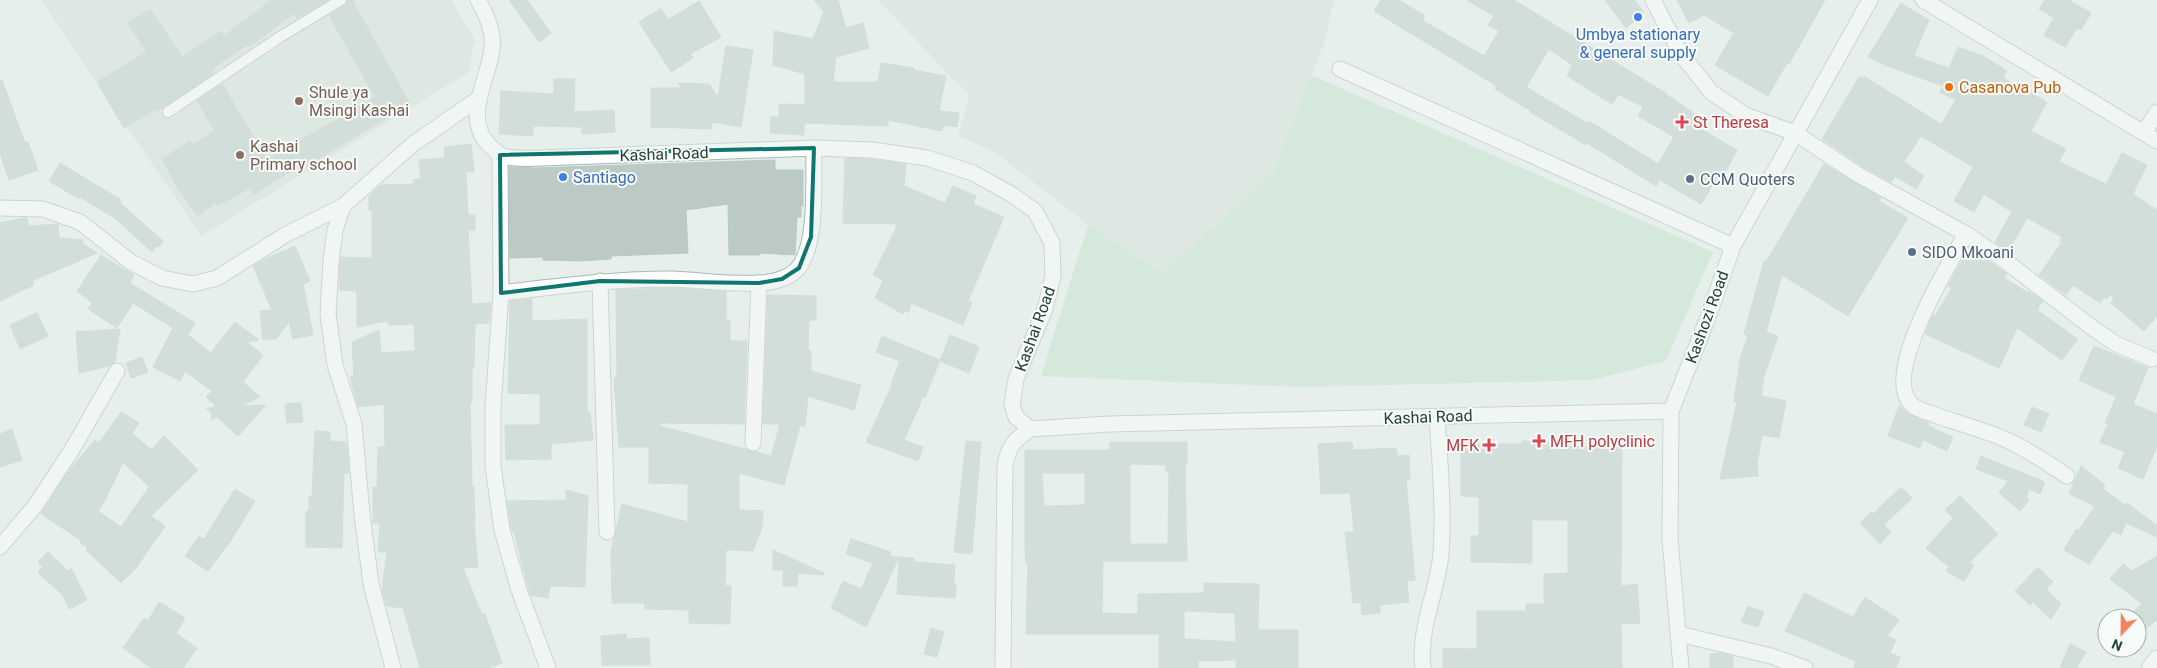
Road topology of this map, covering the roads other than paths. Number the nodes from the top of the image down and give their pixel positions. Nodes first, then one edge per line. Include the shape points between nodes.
1 (341, 0) edge
2 (478, 0) edge
3 (1653, 0) edge
4 (1870, 0) edge
5 (1923, 0) edge
6 (1340, 69) dead end
7 (478, 99) junction
8 (168, 112) dead end
9 (2157, 112) edge
10 (1796, 132) junction
11 (2144, 132) junction
12 (2157, 141) edge
13 (814, 148) junction
14 (500, 155) junction
15 (343, 206) junction
16 (0, 208) edge
17 (1966, 234) junction
18 (1733, 246) junction
19 (600, 282) junction
20 (759, 284) junction
21 (501, 293) junction
22 (2152, 359) dead end
23 (116, 371) dead end
24 (1671, 411) junction
25 (1437, 417) junction
26 (1030, 429) junction
27 (753, 443) dead end
28 (2067, 476) dead end
29 (607, 532) dead end
30 (0, 547) edge
31 (1679, 634) junction
32 (2157, 658) edge
33 (393, 668) edge
34 (548, 668) edge
35 (1002, 668) edge
36 (1423, 668) edge
37 (1681, 668) edge
38 (1805, 668) edge
39 (2149, 668) edge

1 - 8 lane
2 - 7 street via 492,37
3 - 10 street via 1680,54 1711,92 1745,115
4 - 10 street, Kashozi Road
5 - 11 street
6 - 18 street
7 - 14 street via 479,131
7 - 15 street via 413,144
9 - 11 street
10 - 17 street via 1856,174
10 - 18 street, Kashozi Road
11 - 12 street
13 - 14 street, Kashai Road via 535,158
13 - 20 street via 811,237 807,253 799,268 782,279
13 - 26 street, Kashai Road via 872,150 927,158 973,173 1035,211 1052,243 1053,276 1045,309 1016,379 1012,405 1016,417
14 - 21 street
15 - 16 street via 286,235 217,278 193,284 162,278 131,262 80,222 43,209
15 - 33 street via 335,230 328,314 335,365 354,424 372,584
17 - 22 street via 2116,344
17 - 28 street via 1914,334 1908,351 1904,387 1907,399 1913,406 2015,444
18 - 24 street, Kashozi Road
19 - 20 street via 671,280
19 - 21 street
19 - 29 street
20 - 27 street
21 - 34 street via 493,407 493,466 505,539 519,590
23 - 30 street via 73,448 35,506
24 - 25 street, Kashai Road
24 - 31 street, Kashozi Road via 1670,539
25 - 26 street, Kashai Road via 1110,424
25 - 36 street via 1442,500 1441,554 1425,633
26 - 35 street via 1008,449 1005,465
31 - 37 street, Kashozi Road
31 - 38 street via 1771,656
32 - 39 street

